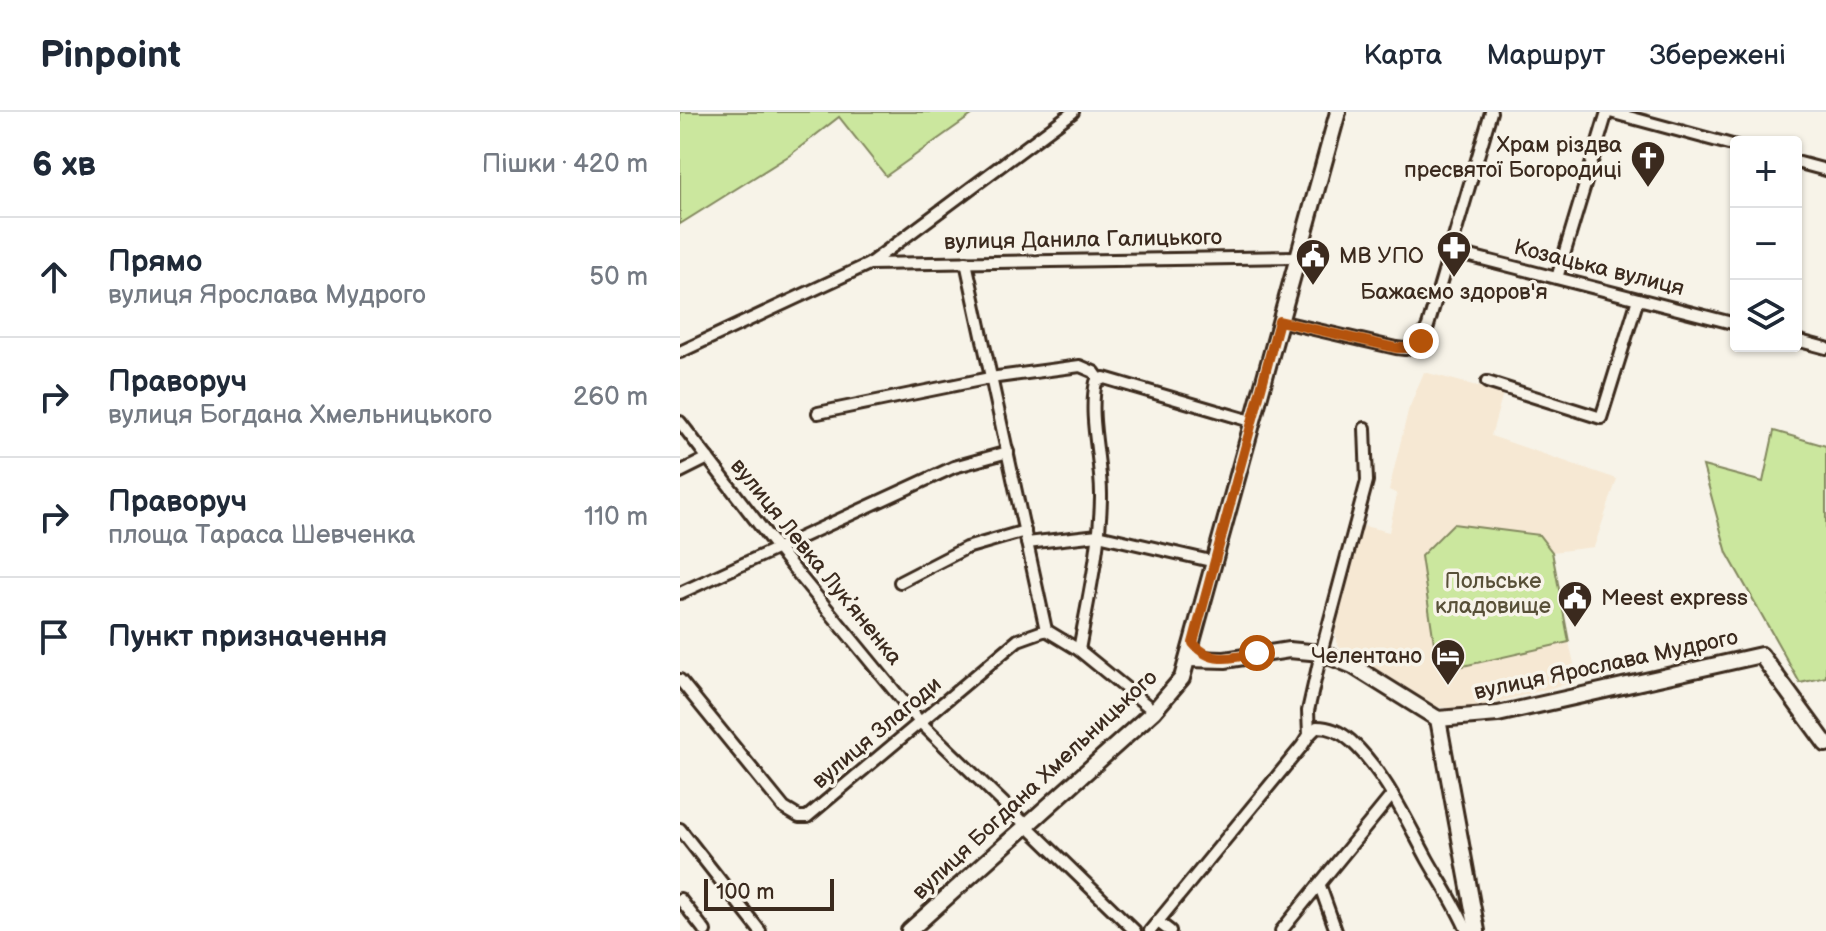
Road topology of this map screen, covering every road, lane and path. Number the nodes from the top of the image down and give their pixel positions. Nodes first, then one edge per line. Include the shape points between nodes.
1 (1073, 112) edge
2 (1491, 112) edge
3 (1608, 112) edge
4 (1336, 113) edge
5 (1730, 144) edge
6 (1802, 164) edge
7 (1826, 170) edge
8 (1451, 251) junction
9 (1297, 257) junction
10 (966, 262) junction
11 (869, 264) junction
12 (1557, 278) junction
13 (1638, 299) junction
14 (1279, 321) junction
15 (1730, 322) edge
16 (1802, 342) edge
17 (1826, 348) edge
18 (680, 352) edge
19 (990, 378) junction
20 (1099, 379) junction
21 (1487, 382) dead end
22 (818, 413) dead end
23 (1251, 421) junction
24 (680, 422) edge
25 (1365, 428) dead end
26 (1008, 452) junction
27 (708, 458) junction
28 (680, 472) edge
29 (1098, 535) junction
30 (1026, 537) junction
31 (777, 548) junction
32 (1215, 562) junction
33 (900, 582) dead end
34 (680, 593) edge
35 (1046, 630) junction
36 (1193, 643) junction
37 (1079, 650) junction
38 (1321, 653) junction
39 (1189, 659) junction
40 (1225, 660) junction
41 (1182, 678) junction
42 (680, 680) edge
43 (1154, 711) junction
44 (1438, 719) junction
45 (920, 722) junction
46 (1309, 735) junction
47 (1826, 744) edge
48 (1392, 795) junction
49 (1028, 825) junction
50 (680, 829) edge
51 (1320, 886) junction
52 (680, 899) edge
53 (1158, 922) junction
54 (705, 931) edge
55 (760, 931) edge
56 (909, 931) edge
57 (1135, 931) edge
58 (1150, 931) edge
59 (1170, 931) edge
60 (1281, 931) edge
61 (1336, 931) edge
62 (1467, 931) edge
63 (1477, 931) edge

1 - 11 street
2 - 8 street
3 - 5 street
3 - 12 street
4 - 9 main road, вулиця Богдана Хмельницького
6 - 7 street
8 - 12 street, Козацька вулиця
8 - 14 street via 1424,335 1411,348
9 - 10 street, вулиця Данила Галицького
9 - 14 main road, вулиця Богдана Хмельницького
10 - 11 street, вулиця Данила Галицького
10 - 19 street
11 - 18 street
12 - 13 street, Козацька вулиця
13 - 15 street, Козацька вулиця
13 - 21 street via 1601,418
14 - 23 main road, вулиця Богдана Хмельницького
16 - 17 street
19 - 20 street via 1080,366
19 - 22 street
19 - 26 street
20 - 23 street
20 - 29 street
23 - 32 main road, вулиця Богдана Хмельницького
24 - 27 street, вулиця Левка Лукʼяненка
25 - 38 street via 1367,481
26 - 30 street
26 - 31 street via 954,467
27 - 28 street
27 - 31 street, вулиця Левка Лукʼяненка
29 - 30 street
29 - 32 street
29 - 37 street
30 - 33 street via 966,548
30 - 35 street
31 - 34 street
31 - 45 street, вулиця Левка Лукʼяненка
32 - 36 main road, вулиця Богдана Хмельницького
35 - 37 street
35 - 45 street, вулиця Злагоди via 1018,640
36 - 39 main road, вулиця Богдана Хмельницького
36 - 40 main road via 1205,654
37 - 43 street
38 - 40 main road via 1273,651
38 - 44 main road via 1353,666
38 - 46 street via 1308,711
39 - 40 main road
39 - 41 main road, вулиця Богдана Хмельницького
40 - 41 main road
41 - 43 main road, вулиця Богдана Хмельницького
42 - 45 street, вулиця Злагоди via 784,808 799,817 807,817
43 - 49 main road, вулиця Богдана Хмельницького
44 - 47 main road, вулиця Ярослава Мудрого via 1498,714 1761,655
44 - 63 main road
45 - 49 street, вулиця Левка Лукʼяненка
46 - 48 street via 1317,727 1327,727 1349,738
46 - 53 street
48 - 51 street
48 - 62 street
49 - 56 main road, вулиця Богдана Хмельницького
49 - 57 street, вулиця Левка Лукʼяненка
50 - 55 street
51 - 60 street
51 - 61 street
52 - 54 street
53 - 58 street
53 - 59 street

